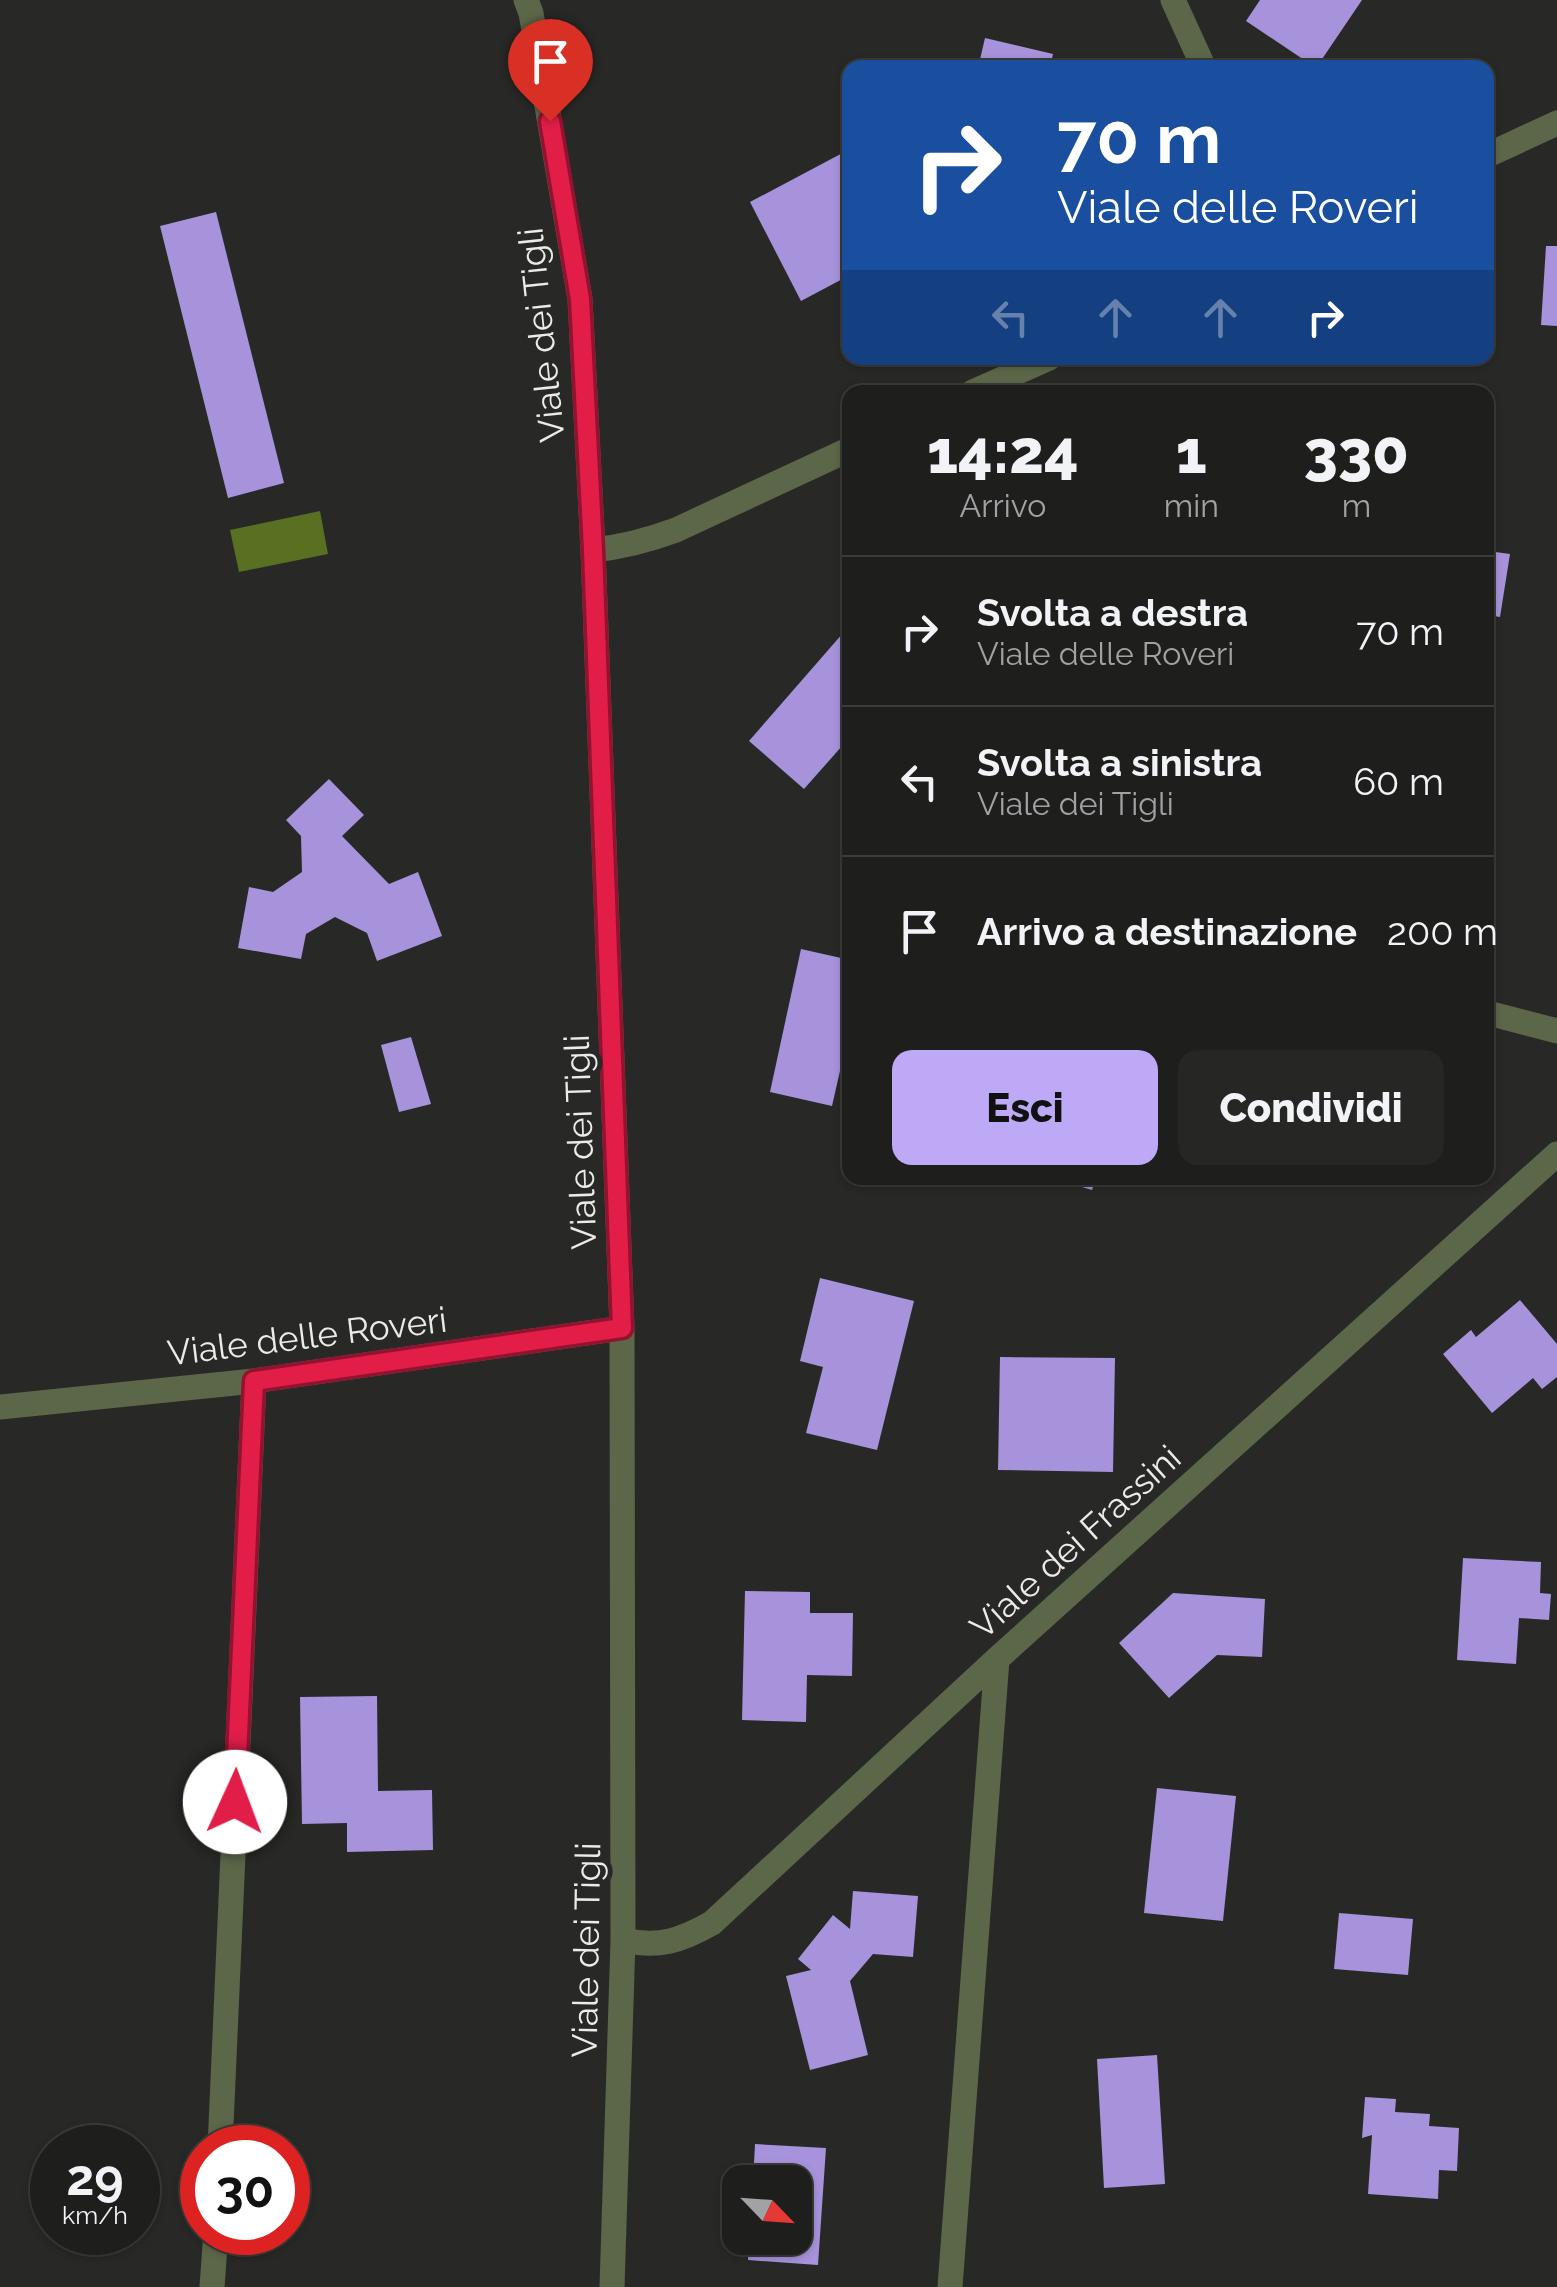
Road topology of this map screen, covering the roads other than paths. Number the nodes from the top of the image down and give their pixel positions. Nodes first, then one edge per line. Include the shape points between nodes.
1 (526, 0) edge
2 (1172, 0) edge
3 (1200, 60) edge
4 (1557, 122) edge
5 (1494, 152) edge
6 (1033, 365) edge
7 (989, 385) edge
8 (842, 454) edge
9 (593, 550) junction
10 (1494, 1015) edge
11 (1557, 1031) edge
12 (1557, 1154) edge
13 (622, 1328) junction
14 (254, 1381) junction
15 (0, 1407) edge
16 (997, 1659) junction
17 (623, 1940) junction
18 (221, 2125) edge
19 (214, 2255) edge
20 (212, 2287) edge
21 (612, 2287) edge
22 (950, 2287) edge

1 - 9 street, Viale dei Tigli via 580,299
2 - 3 street
4 - 5 street
6 - 7 street
8 - 9 street via 676,530
9 - 13 street, Viale dei Tigli
10 - 11 street
12 - 16 street, Viale dei Frassini
13 - 14 street, Viale delle Roveri
13 - 17 street, Viale dei Tigli
14 - 15 street, Viale delle Roveri
14 - 18 street
16 - 17 street, Viale dei Frassini via 712,1923 670,1942
16 - 22 street
17 - 21 street, Viale dei Tigli
19 - 20 street

